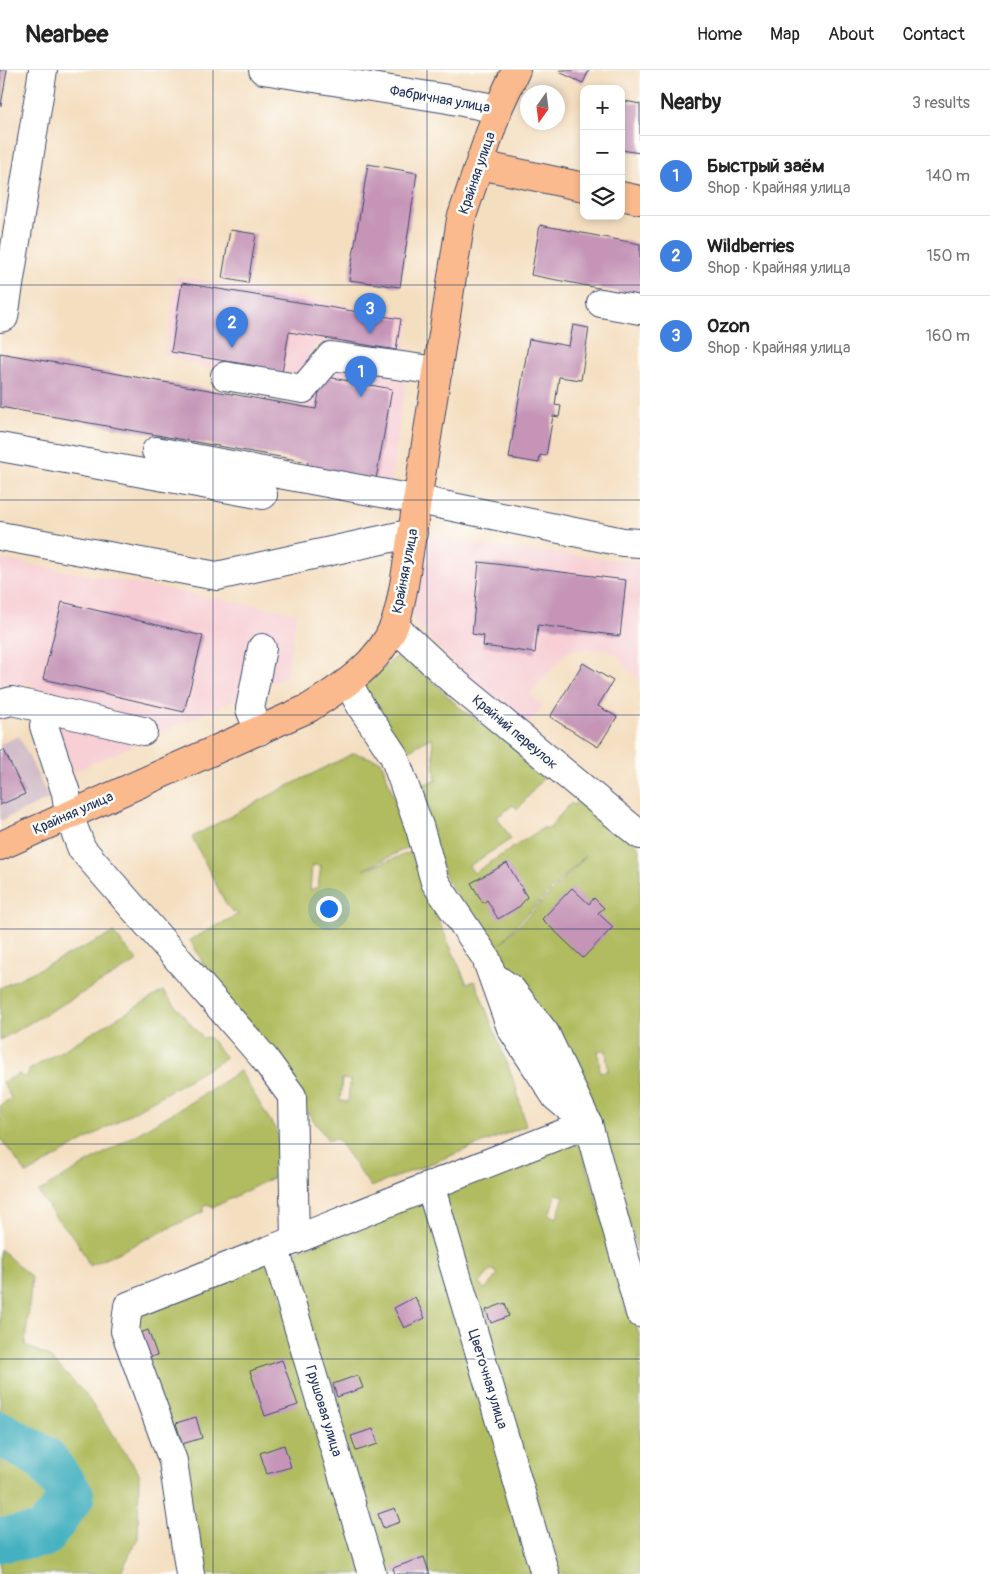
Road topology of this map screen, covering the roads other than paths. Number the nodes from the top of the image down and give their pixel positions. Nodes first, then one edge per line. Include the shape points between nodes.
1 (43, 70) edge
2 (263, 70) edge
3 (516, 70) edge
4 (498, 109) junction
5 (480, 165) junction
6 (580, 187) edge
7 (625, 197) edge
8 (640, 200) edge
9 (601, 303) dead end
10 (640, 310) edge
11 (0, 318) edge
12 (438, 371) junction
13 (225, 376) dead end
14 (0, 447) edge
15 (156, 451) dead end
16 (263, 495) dead end
17 (419, 500) junction
18 (414, 533) junction
19 (0, 536) edge
20 (640, 543) edge
21 (394, 626) junction
22 (262, 648) dead end
23 (348, 683) junction
24 (0, 704) edge
25 (47, 709) junction
26 (143, 730) dead end
27 (260, 731) junction
28 (69, 816) junction
29 (640, 835) edge
30 (0, 846) edge
31 (588, 1124) junction
32 (430, 1185) junction
33 (285, 1244) junction
34 (640, 1313) edge
35 (190, 1574) edge
36 (372, 1574) edge
37 (546, 1574) edge

1 - 11 street via 4,317
2 - 4 street, Фабричная улица
3 - 4 main road, Крайняя улица
4 - 5 main road, Крайняя улица
5 - 6 main road
5 - 12 main road, Крайняя улица via 461,219
7 - 8 main road
9 - 10 street
12 - 13 street via 331,356 304,389
12 - 17 main road, Крайняя улица
14 - 16 street
15 - 17 street
17 - 18 main road, Крайняя улица
17 - 20 street
18 - 19 street via 217,576
18 - 21 main road, Крайняя улица
21 - 23 main road, Крайняя улица via 379,653
21 - 29 street, Крайний переулок via 452,680
22 - 27 street via 250,709
23 - 27 main road, Крайняя улица via 309,708
23 - 31 street via 394,756 435,882 486,958 511,1028 556,1097
24 - 25 street via 12,701
25 - 26 street
25 - 28 street, Грушовая улица via 44,726 66,793
27 - 28 main road, Крайняя улица
28 - 30 main road, Крайняя улица
28 - 33 street, Грушовая улица via 82,849 264,1058 292,1096 295,1149
31 - 32 street
31 - 34 street
32 - 33 street
32 - 37 street, Цветочная улица
33 - 35 street via 128,1306 124,1331 173,1461
33 - 36 street, Грушовая улица

